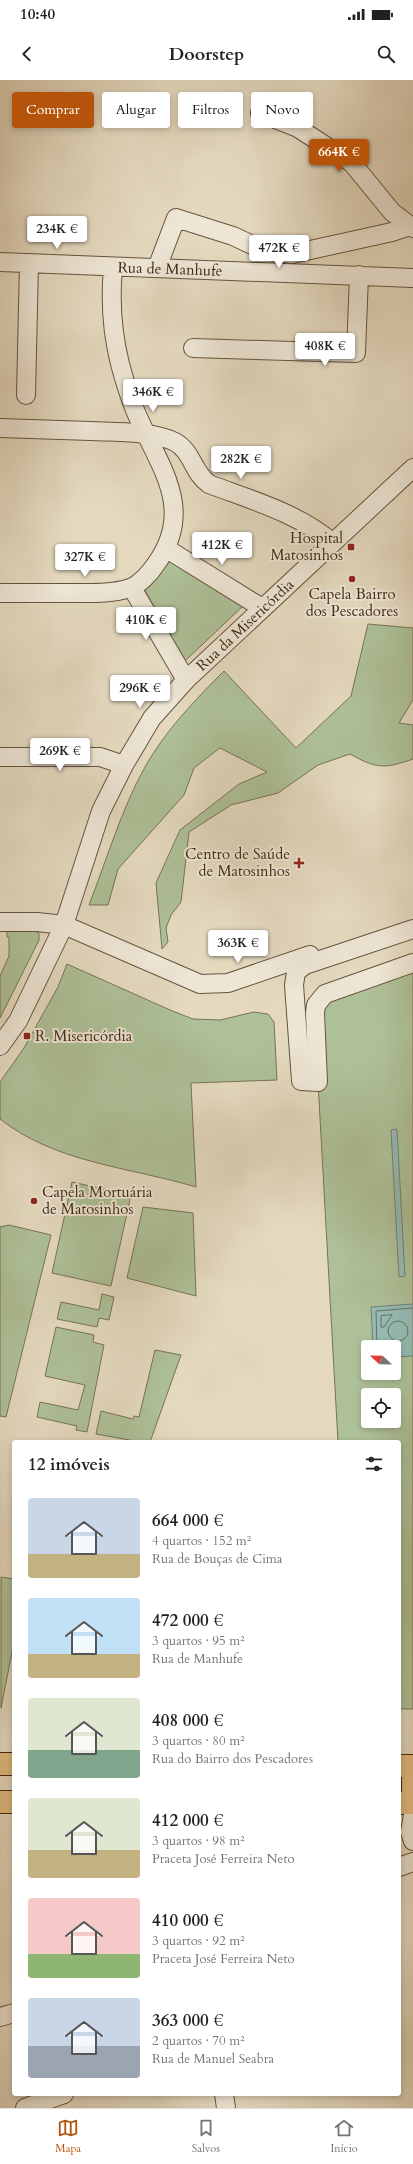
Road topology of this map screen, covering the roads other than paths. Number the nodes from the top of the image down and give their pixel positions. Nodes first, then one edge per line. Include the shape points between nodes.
1 (298, 128) edge
2 (412, 227) edge
3 (0, 262) edge
4 (30, 263) junction
5 (113, 268) junction
6 (156, 268) junction
7 (359, 275) junction
8 (413, 278) edge
9 (193, 348) dead end
10 (26, 395) dead end
11 (0, 428) edge
12 (146, 434) junction
13 (413, 468) edge
14 (333, 543) junction
15 (167, 549) junction
16 (132, 588) junction
17 (0, 593) edge
18 (262, 608) junction
19 (186, 680) junction
20 (0, 757) edge
21 (124, 765) junction
22 (413, 920) edge
23 (0, 922) edge
24 (64, 926) junction
25 (413, 929) edge
26 (413, 963) edge
27 (0, 1046) edge
28 (0, 1764) edge
29 (12, 1764) edge
30 (401, 1766) edge
31 (413, 1766) edge
32 (413, 1779) edge
33 (413, 1792) edge
34 (0, 1802) edge
35 (12, 1802) edge
36 (401, 1803) edge
37 (413, 1803) edge
38 (413, 1815) edge
39 (413, 1841) edge
40 (413, 1862) edge
41 (401, 1866) edge
42 (12, 2014) edge
43 (0, 2017) edge
44 (58, 2096) edge
45 (224, 2096) edge
46 (25, 2108) edge
47 (226, 2108) edge

1 - 2 street via 352,163 392,212
2 - 6 street via 292,254 263,250 234,236 176,218
3 - 4 street, Rua de Manhufe
4 - 5 street, Rua de Manhufe
4 - 10 street
5 - 6 street, Rua de Manhufe
5 - 12 street via 111,304 115,340 134,409
6 - 7 street, Rua de Manhufe
7 - 8 street, Rua de Manhufe
7 - 9 street via 356,353
11 - 12 street
12 - 14 street via 175,442 184,448 200,478 209,484 302,520 318,529
12 - 15 street via 170,484 174,508
13 - 14 street, Rua da Misericórdia
14 - 18 street, Rua da Misericórdia
15 - 16 street via 153,569
15 - 18 street
16 - 17 street via 112,592
16 - 19 street
18 - 19 street, Rua da Misericórdia
19 - 21 street, Rua da Misericórdia via 152,718
20 - 21 street via 100,757
21 - 24 street, Rua da Misericórdia via 101,811
22 - 24 street via 216,985 200,984 180,977
23 - 24 street via 37,922
24 - 27 street, Rua da Misericórdia via 18,1021
25 - 26 street via 305,965 296,972 294,984 301,1081 318,1082 315,1013 320,998
28 - 29 main road
30 - 31 main road
32 - 33 main road
34 - 35 main road
36 - 37 main road
38 - 39 street via 410,1832
40 - 41 street
42 - 43 street
44 - 46 street
45 - 47 street

